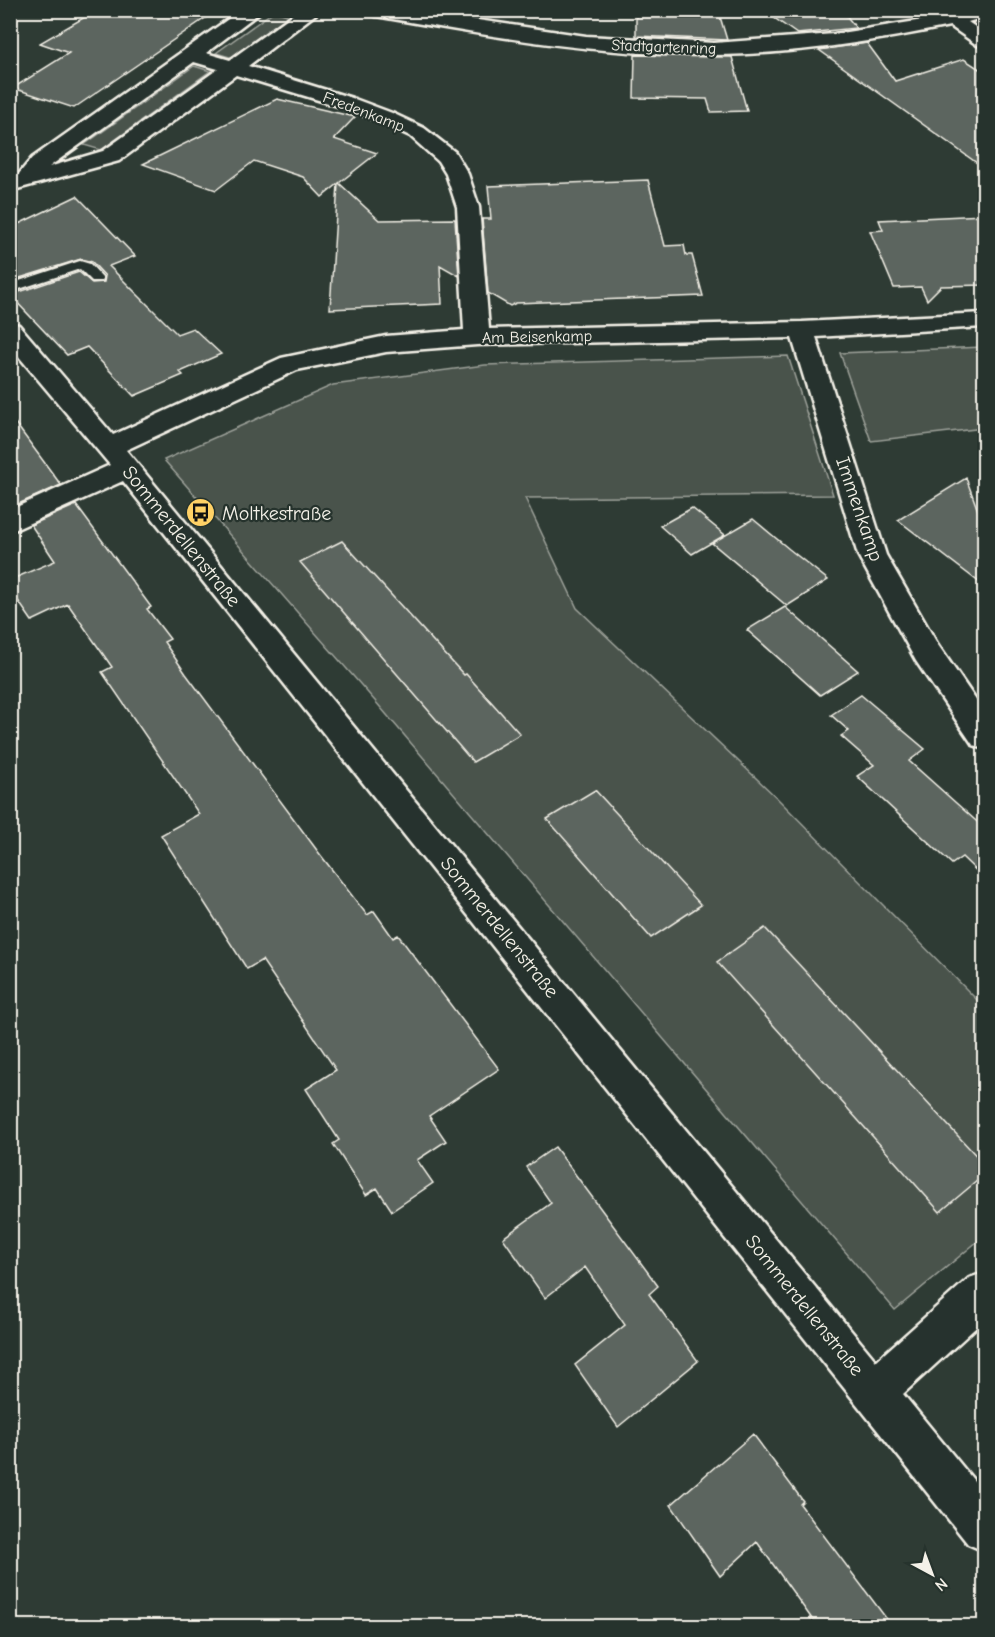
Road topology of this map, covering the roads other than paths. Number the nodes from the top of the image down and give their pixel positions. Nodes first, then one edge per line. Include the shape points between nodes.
1 (254, 10) edge
2 (312, 10) edge
3 (376, 10) edge
4 (984, 11) edge
5 (953, 20) junction
6 (984, 40) edge
7 (192, 55) junction
8 (233, 68) junction
9 (18, 182) edge
10 (97, 278) dead end
11 (10, 288) edge
12 (984, 321) edge
13 (10, 330) edge
14 (802, 330) junction
15 (477, 337) junction
16 (118, 458) junction
17 (10, 522) edge
18 (984, 736) edge
19 (984, 1293) edge
20 (875, 1390) junction
21 (984, 1528) edge

1 - 7 street
2 - 8 street
3 - 5 street, Stadtgartenring via 471,28 594,44 714,49 866,37
4 - 5 street, Stadtgartenring
5 - 6 street
7 - 8 street, Fredenkamp
7 - 9 street
8 - 9 street via 111,156
8 - 15 street, Fredenkamp via 384,117 417,132 447,157 468,207
10 - 11 lane via 80,265
12 - 14 street, Am Beisenkamp
13 - 16 street, Sommerdellenstraße
14 - 15 street, Am Beisenkamp
14 - 18 street, Immenkamp via 872,555 927,653
15 - 16 street, Am Beisenkamp via 386,344 290,364
16 - 17 street
16 - 20 street, Sommerdellenstraße
19 - 20 street
20 - 21 street, Sommerdellenstraße

